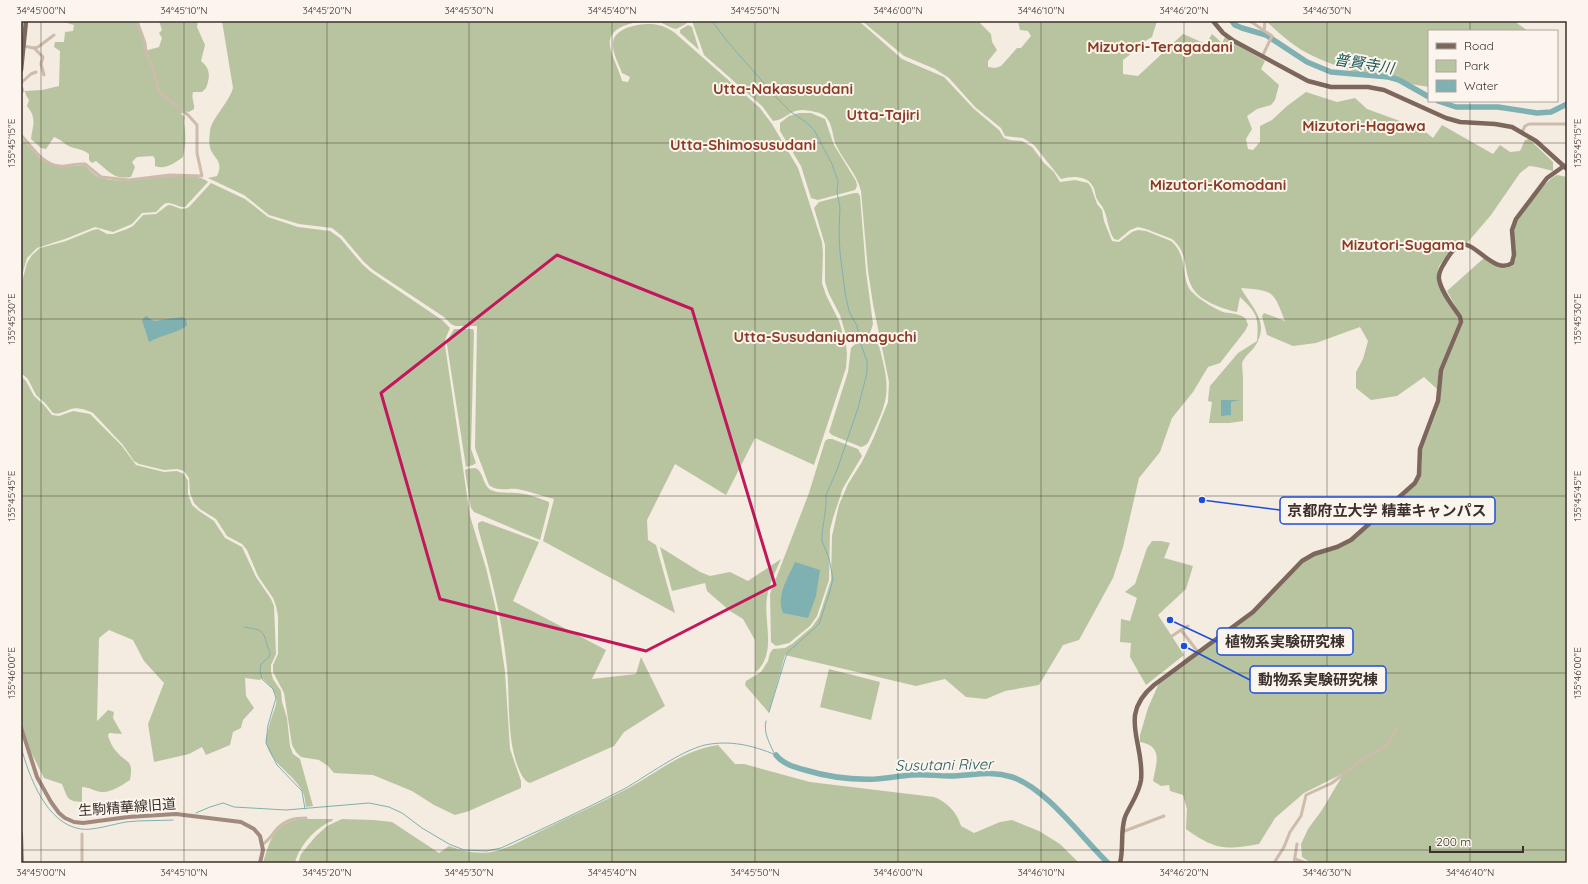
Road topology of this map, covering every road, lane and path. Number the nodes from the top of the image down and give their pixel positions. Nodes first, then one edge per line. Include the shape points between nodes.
1 (26, 21) edge
2 (137, 21) edge
3 (1213, 21) edge
4 (1250, 21) edge
5 (1265, 21) edge
6 (23, 31) edge
7 (1264, 31) junction
8 (54, 35) dead end
9 (23, 46) junction
10 (34, 48) junction
11 (1262, 56) junction
12 (21, 70) edge
13 (36, 72) dead end
14 (44, 75) dead end
15 (21, 83) edge
16 (21, 86) edge
17 (23, 91) dead end
18 (1567, 124) edge
19 (1522, 132) junction
20 (21, 135) edge
21 (1566, 166) edge
22 (1188, 626) dead end
23 (1181, 630) junction
24 (1172, 636) dead end
25 (1198, 652) junction
26 (21, 727) edge
27 (1397, 729) dead end
28 (1164, 816) dead end
29 (306, 818) dead end
30 (1122, 832) junction
31 (21, 834) edge
32 (82, 834) dead end
33 (263, 844) junction
34 (1297, 844) dead end
35 (1295, 859) junction
36 (22, 863) edge
37 (82, 863) edge
38 (260, 863) edge
39 (1120, 863) edge
40 (1274, 863) edge
41 (1294, 863) edge
42 (1306, 863) edge

1 - 6 main road
2 - 20 street via 153,68 158,92 197,125 197,154 202,176 170,175 129,180 101,177 85,164 58,166 50,163 35,152
3 - 11 main road via 1230,39
4 - 7 street
5 - 7 street
6 - 9 main road
7 - 11 street via 1272,36
8 - 10 street
9 - 10 street
9 - 12 main road
10 - 14 street via 43,57 41,64
11 - 19 main road via 1317,84 1384,90 1446,118 1460,122 1501,125
13 - 15 street
16 - 17 street
18 - 19 street via 1529,124
19 - 21 main road
21 - 25 main road via 1547,178 1516,219 1512,233 1514,258 1510,264 1498,265 1470,247 1462,245 1456,247 1441,269 1440,283 1461,322 1441,370 1438,401 1420,449 1419,475 1416,483 1350,540 1302,561 1252,612
22 - 23 street
23 - 24 street
23 - 25 street
25 - 30 main road via 1146,692 1136,707 1140,782 1125,817
26 - 33 street, 生駒精華線旧道 via 37,777 50,802 59,814 74,822 183,814 244,823 257,832
27 - 40 street via 1386,746 1366,757 1332,783 1306,795 1301,816
28 - 30 street
29 - 33 street via 287,821
30 - 39 main road
31 - 36 street
32 - 37 street
33 - 38 street
34 - 35 street
35 - 41 street
35 - 42 street

